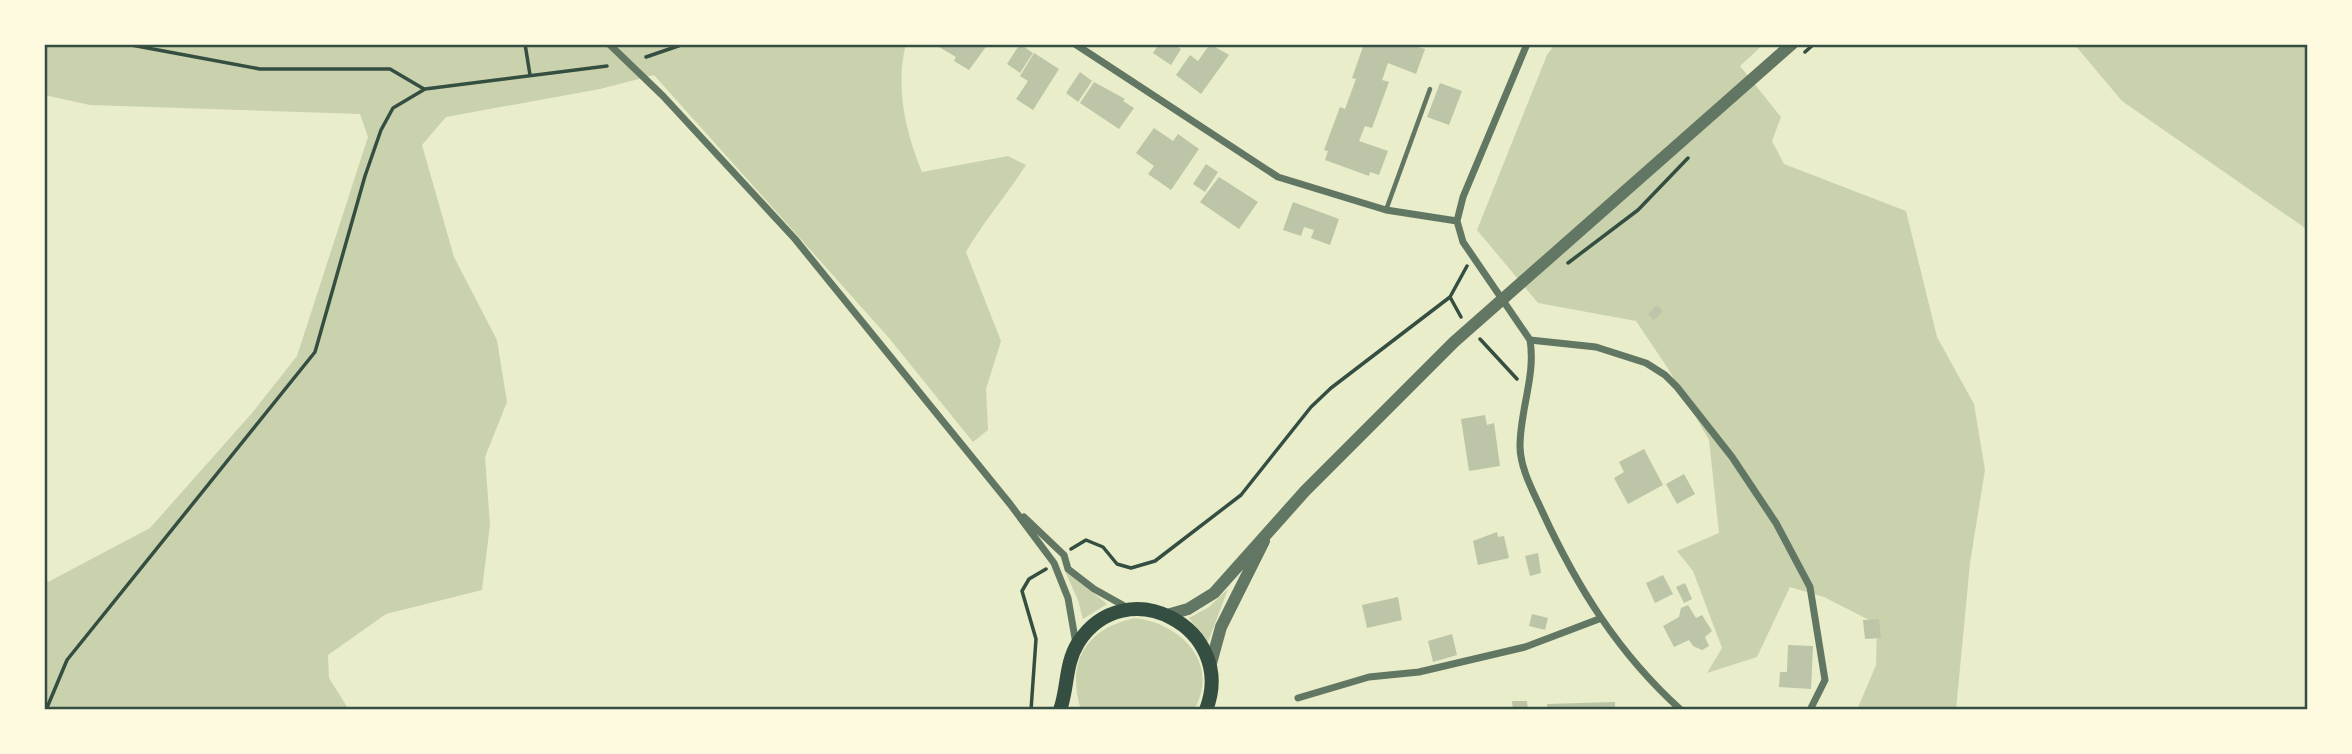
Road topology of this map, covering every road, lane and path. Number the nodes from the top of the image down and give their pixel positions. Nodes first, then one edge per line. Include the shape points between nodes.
1 (126, 44) edge
2 (525, 44) edge
3 (609, 44) edge
4 (684, 44) edge
5 (1075, 44) edge
6 (1515, 44) edge
7 (1527, 44) edge
8 (1792, 44) edge
9 (1522, 51) junction
10 (646, 57) dead end
11 (607, 66) dead end
12 (530, 75) junction
13 (425, 89) junction
14 (1430, 89) dead end
15 (1386, 211) junction
16 (1457, 221) junction
17 (1450, 297) dead end
18 (1501, 299) junction
19 (1530, 340) junction
20 (1010, 504) junction
21 (1266, 537) junction
22 (1064, 555) junction
23 (1054, 563) junction
24 (1130, 610) junction
25 (1167, 615) junction
26 (1599, 619) junction
27 (1076, 645) junction
28 (1210, 667) junction
29 (1067, 691) junction
30 (1298, 698) dead end
31 (46, 710) edge
32 (1031, 710) edge
33 (1060, 710) edge
34 (1072, 710) edge
35 (1206, 710) edge
36 (1681, 710) edge
37 (1810, 710) edge

1 - 13 path via 260,69 390,69
2 - 12 path
3 - 20 street via 795,239
4 - 10 path
5 - 15 street via 1278,177
6 - 9 street
7 - 9 street
8 - 18 street
9 - 16 street
11 - 12 path
12 - 13 path
13 - 31 path via 393,108 381,130 315,352 67,660
14 - 15 lane
15 - 16 street
16 - 18 street via 1462,242
17 - 22 path via 1331,388 1241,495 1155,561 1131,568 1117,564 1103,547 1086,540
18 - 19 street
18 - 21 street via 1405,389
19 - 26 street via 1532,357 1520,447 1527,477 1563,556
19 - 37 street via 1596,348 1646,363 1677,387 1732,457 1776,523 1810,587 1825,680
20 - 22 street
20 - 23 street
21 - 25 street via 1214,593
21 - 28 street via 1221,627
22 - 24 street via 1068,569
23 - 27 street via 1068,598
23 - 32 path via 1030,579 1022,591 1036,639
24 - 25 main road
24 - 27 main road via 1099,621
25 - 28 main road via 1195,635
26 - 30 street via 1525,647 1419,672 1368,677
26 - 36 street via 1655,687
27 - 29 main road via 1068,664
28 - 35 main road via 1212,687
29 - 33 main road
29 - 34 main road

